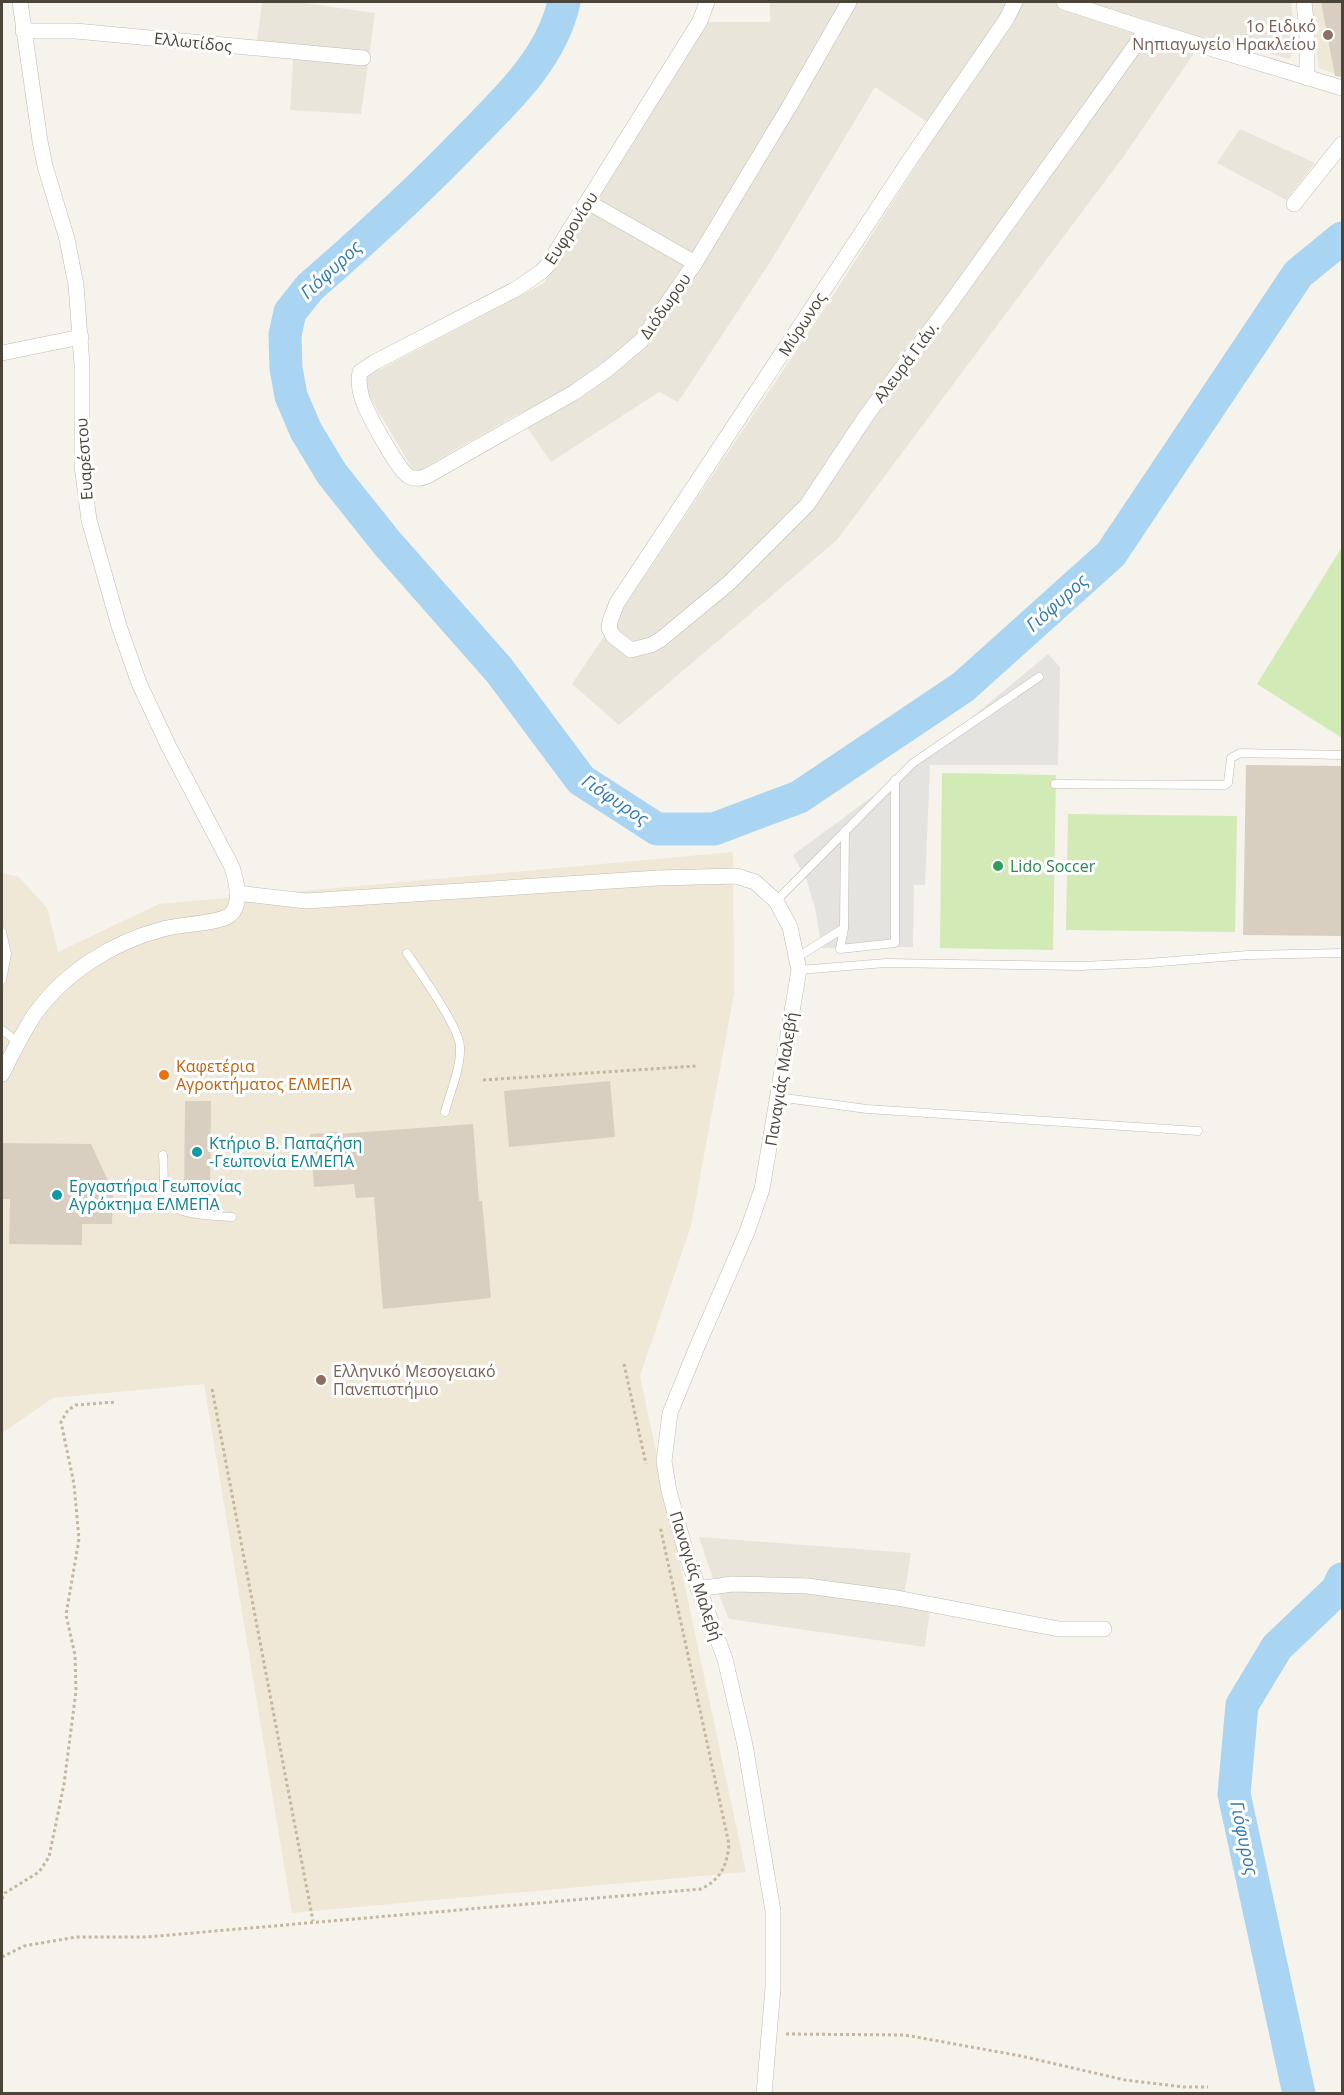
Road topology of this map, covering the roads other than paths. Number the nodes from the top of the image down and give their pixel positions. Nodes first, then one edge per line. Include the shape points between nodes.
1 (20, 2) edge
2 (707, 2) edge
3 (849, 2) edge
4 (1015, 2) edge
5 (1064, 2) edge
6 (1304, 2) edge
7 (1147, 29) junction
8 (23, 31) junction
9 (363, 58) dead end
10 (1307, 78) junction
11 (1342, 88) edge
12 (1342, 144) edge
13 (588, 201) junction
14 (1294, 204) dead end
15 (695, 263) junction
16 (81, 337) junction
17 (2, 353) edge
18 (359, 377) joint
19 (626, 647) joint
20 (1039, 677) dead end
21 (1342, 755) edge
22 (895, 780) junction
23 (1055, 784) dead end
24 (845, 831) junction
25 (237, 893) junction
26 (777, 901) junction
27 (844, 928) junction
28 (2, 932) edge
29 (407, 953) dead end
30 (1342, 953) edge
31 (797, 964) junction
32 (2, 980) edge
33 (2, 1030) edge
34 (18, 1042) junction
35 (2, 1074) edge
36 (777, 1097) junction
37 (445, 1112) dead end
38 (1198, 1131) dead end
39 (163, 1155) dead end
40 (232, 1217) dead end
41 (698, 1589) junction
42 (1104, 1629) dead end
43 (764, 2094) edge

1 - 8 street, Ευαρέστου
2 - 13 street, Ευφρονίου via 700,21
3 - 15 street, Διόδωρου
4 - 19 street, Μύρωνος via 617,603 609,628
5 - 7 street
6 - 10 street
7 - 10 street
7 - 19 street, Αλευρά Γιάν. via 866,416 807,505 729,583 660,640 646,648
8 - 9 street, Ελλωτίδος via 76,31
8 - 16 street, Ευαρέστου via 43,158 73,268
10 - 11 street
12 - 14 street
13 - 15 street
13 - 18 street, Ευφρονίου via 541,272 516,289 375,362
15 - 18 street, Διόδωρου via 641,341 609,368 575,392 423,478 410,477 398,466 365,406
16 - 17 street
16 - 25 street, Ευαρέστου via 83,482 111,601 139,683 226,855
20 - 22 lane via 913,763
21 - 23 lane via 1240,753 1231,758 1230,779 1225,785
22 - 24 lane
22 - 27 lane via 895,943 840,949
24 - 26 lane
24 - 27 lane
25 - 26 street, Παναγιάς Μαλεβή via 306,901 736,876 755,882
25 - 34 street via 229,916 153,932 90,961 51,995
26 - 31 street, Παναγιάς Μαλεβή via 790,927
27 - 31 lane
28 - 32 lane via 7,954
29 - 37 lane via 459,1041 459,1058
30 - 31 lane via 1080,966
31 - 36 street, Παναγιάς Μαλεβή
33 - 34 lane
34 - 35 street
36 - 38 lane via 867,1108
36 - 41 street, Παναγιάς Μαλεβή via 762,1189 670,1413 664,1461
39 - 40 lane via 165,1196 171,1206 181,1212
41 - 42 street via 732,1584 807,1586 897,1598 1059,1629
41 - 43 street, Παναγιάς Μαλεβή via 725,1659 745,1745 773,1911 773,1988

